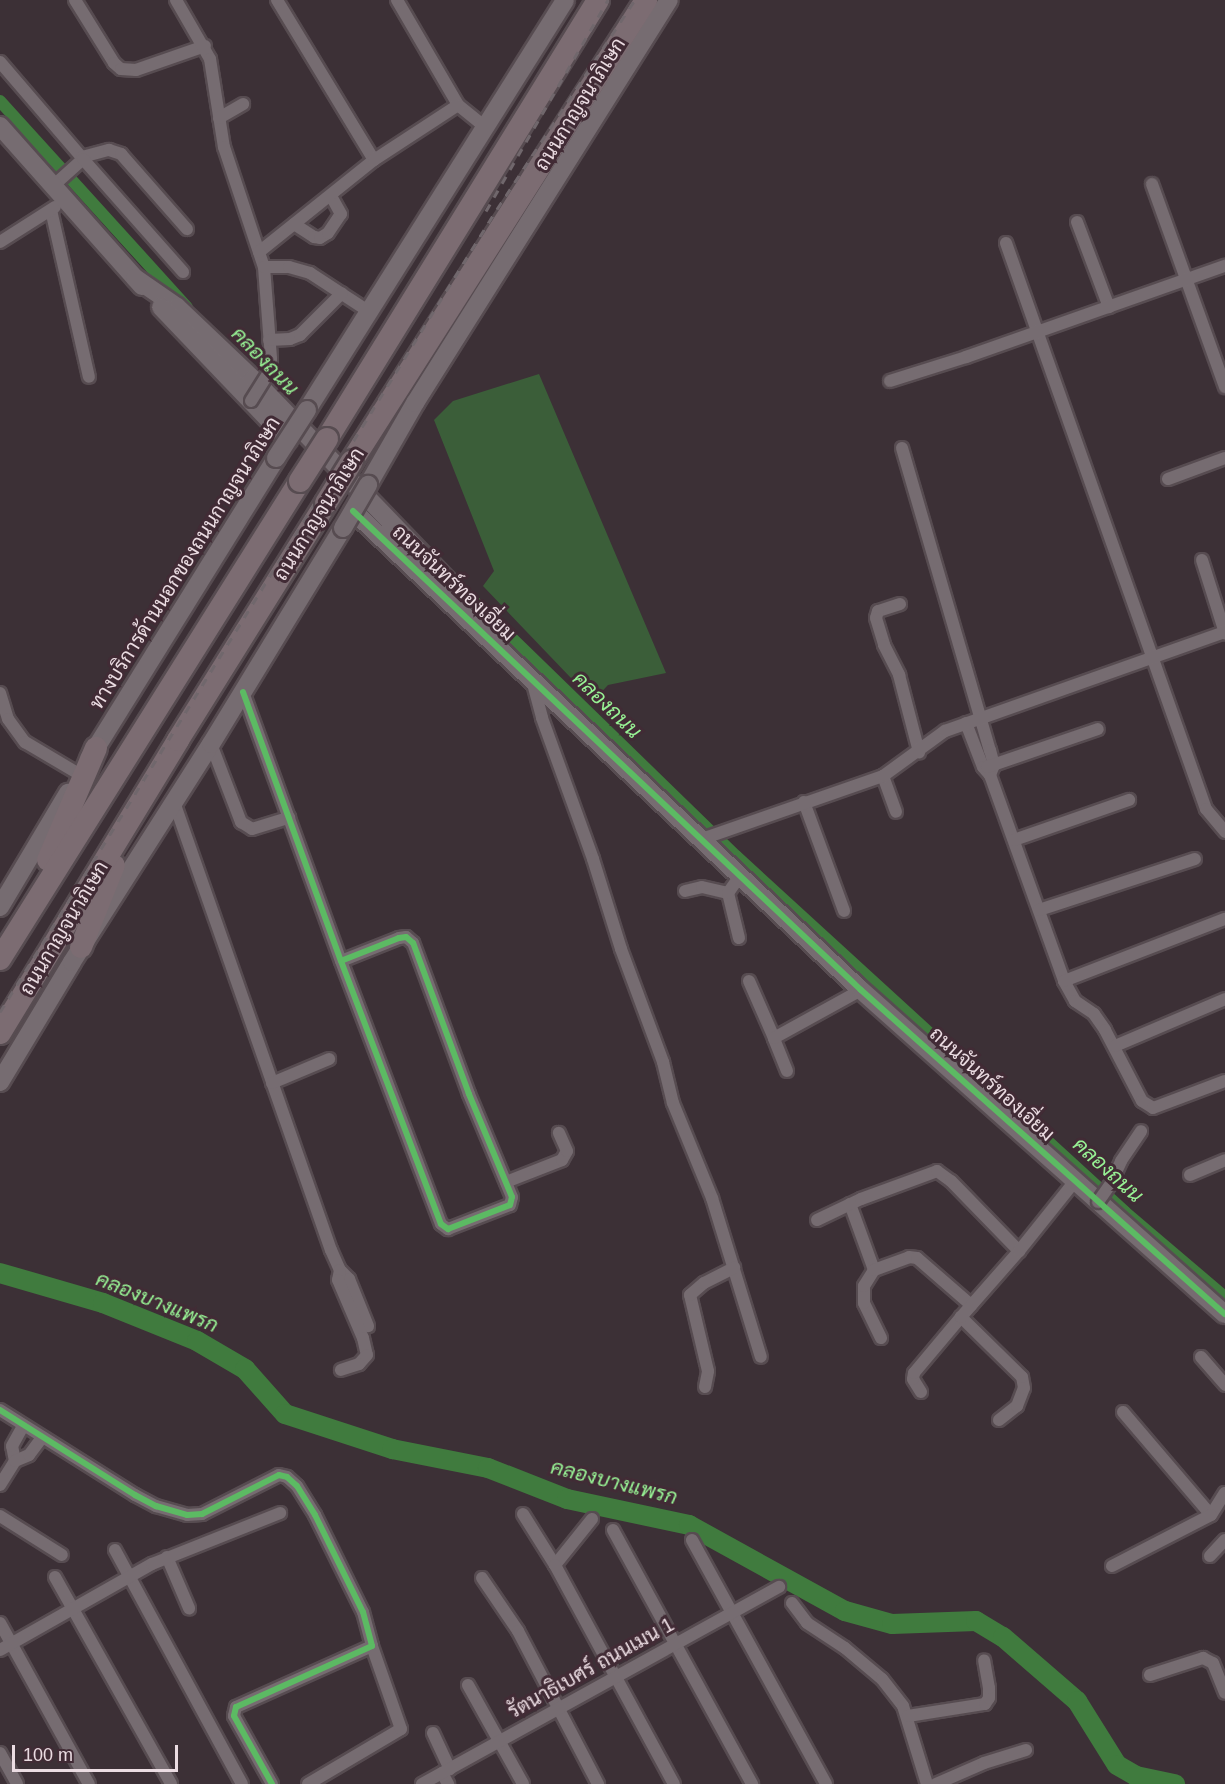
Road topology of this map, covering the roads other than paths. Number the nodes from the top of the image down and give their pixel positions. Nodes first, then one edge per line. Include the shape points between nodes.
1 (75, 0) edge
2 (176, 0) edge
3 (278, 0) edge
4 (397, 0) edge
5 (566, 0) edge
6 (598, 0) edge
7 (646, 0) edge
8 (656, 0) edge
9 (669, 0) edge
10 (205, 46) junction
11 (613, 53) junction
12 (0, 62) edge
13 (243, 104) dead end
14 (458, 105) junction
15 (219, 118) junction
16 (0, 126) edge
17 (484, 126) junction
18 (82, 158) junction
19 (374, 160) junction
20 (57, 182) junction
21 (1152, 184) dead end
22 (331, 196) junction
23 (59, 205) junction
24 (1077, 222) dead end
25 (294, 224) junction
26 (187, 230) dead end
27 (0, 242) edge
28 (1006, 243) dead end
29 (259, 252) junction
30 (1225, 266) edge
31 (264, 267) junction
32 (183, 272) dead end
33 (135, 278) junction
34 (1188, 279) junction
35 (342, 293) junction
36 (1109, 307) junction
37 (368, 311) junction
38 (1039, 332) junction
39 (269, 340) junction
40 (89, 377) dead end
41 (890, 381) dead end
42 (1225, 387) edge
43 (250, 401) junction
44 (288, 440) junction
45 (902, 448) dead end
46 (1225, 458) edge
47 (1168, 479) dead end
48 (353, 511) junction
49 (1202, 560) dead end
50 (900, 604) dead end
51 (1225, 632) edge
52 (1153, 659) junction
53 (525, 673) junction
54 (243, 692) junction
55 (0, 693) edge
56 (979, 719) junction
57 (966, 723) junction
58 (1098, 729) dead end
59 (211, 744) junction
60 (96, 748) junction
61 (918, 752) junction
62 (989, 769) junction
63 (79, 774) junction
64 (883, 776) junction
65 (141, 800) junction
66 (1129, 800) dead end
67 (174, 802) junction
68 (804, 802) junction
69 (896, 812) dead end
70 (289, 818) junction
71 (1225, 832) edge
72 (707, 837) junction
73 (1014, 840) junction
74 (1195, 859) dead end
75 (740, 876) junction
76 (685, 891) dead end
77 (728, 893) junction
78 (0, 907) edge
79 (1039, 910) junction
80 (844, 911) dead end
81 (1225, 919) edge
82 (21, 925) junction
83 (739, 938) dead end
84 (81, 947) junction
85 (0, 959) edge
86 (341, 961) junction
87 (749, 981) dead end
88 (1064, 981) junction
89 (861, 990) junction
90 (1225, 999) edge
91 (0, 1033) edge
92 (774, 1038) junction
93 (1115, 1046) junction
94 (329, 1059) dead end
95 (787, 1071) dead end
96 (1225, 1081) edge
97 (0, 1082) edge
98 (272, 1083) junction
99 (1141, 1131) dead end
100 (559, 1133) dead end
101 (1225, 1160) edge
102 (1190, 1175) dead end
103 (1075, 1181) junction
104 (506, 1182) junction
105 (1096, 1200) junction
106 (850, 1204) junction
107 (817, 1220) dead end
108 (1019, 1251) junction
109 (734, 1268) junction
110 (340, 1270) junction
111 (874, 1270) junction
112 (971, 1305) junction
113 (1225, 1314) edge
114 (961, 1317) junction
115 (368, 1326) dead end
116 (881, 1338) dead end
117 (761, 1357) dead end
118 (1201, 1357) dead end
119 (341, 1370) dead end
120 (1225, 1385) edge
121 (705, 1387) dead end
122 (921, 1392) dead end
123 (0, 1410) edge
124 (1123, 1412) dead end
125 (999, 1420) dead end
126 (23, 1425) junction
127 (42, 1438) junction
128 (15, 1461) junction
129 (0, 1485) edge
130 (1225, 1493) edge
131 (280, 1512) dead end
132 (523, 1514) dead end
133 (1211, 1515) junction
134 (0, 1516) edge
135 (592, 1518) dead end
136 (613, 1530) dead end
137 (692, 1540) dead end
138 (1225, 1540) edge
139 (115, 1550) dead end
140 (62, 1555) dead end
141 (1210, 1556) dead end
142 (167, 1557) junction
143 (555, 1564) junction
144 (1112, 1566) dead end
145 (55, 1577) dead end
146 (129, 1577) junction
147 (482, 1578) dead end
148 (779, 1587) dead end
149 (792, 1603) dead end
150 (73, 1607) junction
151 (189, 1608) dead end
152 (733, 1612) junction
153 (0, 1623) edge
154 (674, 1644) junction
155 (372, 1646) junction
156 (6, 1647) edge
157 (984, 1660) dead end
158 (1150, 1675) dead end
159 (616, 1676) junction
160 (468, 1685) dead end
161 (1225, 1693) edge
162 (558, 1709) junction
163 (908, 1716) junction
164 (432, 1733) dead end
165 (500, 1741) junction
166 (1026, 1750) dead end
167 (0, 1753) edge
168 (447, 1775) edge
169 (17, 1784) edge
170 (89, 1784) edge
171 (171, 1784) edge
172 (242, 1784) edge
173 (272, 1784) edge
174 (308, 1784) edge
175 (422, 1784) edge
176 (523, 1784) edge
177 (598, 1784) edge
178 (674, 1784) edge
179 (752, 1784) edge
180 (826, 1784) edge
181 (927, 1784) edge
182 (936, 1784) edge

1 - 10 street via 121,69 136,70
2 - 10 street
3 - 19 street
4 - 14 street
5 - 17 main road, ทางบริการด้านนอกของถนนกาญจนาภิเษก
6 - 82 highway, ถนนกาญจนาภิเษก, bridge
7 - 11 highway, ถนนกาญจนาภิเษก
8 - 11 highway
9 - 48 main road, bridge via 415,403
10 - 15 street
11 - 65 highway, ถนนกาญจนาภิเษก, bridge
12 - 18 street
13 - 15 street
14 - 17 street
14 - 19 street
15 - 29 street via 224,147
16 - 20 main road
17 - 37 main road, ทางบริการด้านนอกของถนนกาญจนาภิเษก
18 - 20 street
18 - 26 street via 109,150 121,154
18 - 32 street
19 - 22 street
20 - 23 main road
21 - 34 street
22 - 25 street
22 - 25 street via 341,214 328,233 314,237
23 - 27 street
23 - 33 main road
23 - 40 street
24 - 36 street
25 - 29 street
28 - 38 street
29 - 31 street
30 - 34 street
31 - 35 street via 299,268
31 - 39 street
33 - 43 main road
33 - 53 main road via 177,307 339,466 390,524 495,629
34 - 36 street
34 - 42 street
35 - 37 street
35 - 39 street via 300,335
36 - 38 street
37 - 44 main road, ทางบริการด้านนอกของถนนกาญจนาภิเษก, bridge
38 - 41 street
38 - 52 street
39 - 43 street, bridge via 271,366
43 - 44 main road
44 - 60 main road, ทางบริการด้านนอกของถนนกาญจนาภิเษก, bridge
45 - 56 street
46 - 47 street
48 - 53 main road, ถนนจันทร์ทองเอี่ยม
48 - 54 main road, bridge
49 - 51 street
50 - 61 street via 878,611 876,618 902,682
51 - 52 street
52 - 56 street
52 - 71 street via 1206,809
53 - 72 main road, ถนนจันทร์ทองเอี่ยม
53 - 109 street
54 - 59 main road
54 - 70 street
55 - 63 street via 8,719 25,742
56 - 57 street
56 - 62 street
57 - 61 street via 945,731
57 - 62 street
58 - 62 street
59 - 67 main road
59 - 70 street via 242,822 252,829
60 - 63 main road, ทางบริการด้านนอกของถนนกาญจนาภิเษก
60 - 82 highway
61 - 64 street
62 - 73 street
63 - 78 main road, ทางบริการด้านนอกของถนนกาญจนาภิเษก
64 - 68 street
64 - 69 street
65 - 84 highway
65 - 91 highway, ถนนกาญจนาภิเษก
66 - 73 street
67 - 84 main road
67 - 98 street
68 - 72 street
68 - 80 street
70 - 86 street
72 - 75 main road, ถนนจันทร์ทองเอี่ยม
73 - 79 street
74 - 79 street
75 - 77 street
75 - 89 main road, ถนนจันทร์ทองเอี่ยม
76 - 77 street via 702,887
77 - 83 street
79 - 88 street
81 - 88 street
82 - 85 highway, ถนนกาญจนาภิเษก
84 - 97 main road
86 - 104 street via 406,937 413,943
86 - 104 street via 441,1224 448,1230 510,1205 512,1197
87 - 92 street
88 - 93 street via 1074,1001 1094,1014
89 - 92 street
89 - 103 main road, ถนนจันทร์ทองเอี่ยม
90 - 93 street
92 - 95 street
93 - 96 street via 1146,1106 1154,1108
94 - 98 street
98 - 110 street
99 - 105 street, bridge via 1110,1185
100 - 104 street via 567,1151 562,1160
101 - 102 street
103 - 105 main road, ถนนจันทร์ทองเอี่ยม
103 - 108 street
105 - 113 main road, ถนนจันทร์ทองเอี่ยม
106 - 107 street
106 - 108 street via 937,1171
106 - 111 street
108 - 112 street
109 - 117 street
109 - 121 street via 690,1295 708,1371
110 - 115 street via 349,1279
110 - 119 street via 338,1280 367,1355 359,1364
111 - 112 street via 909,1257 917,1258
111 - 116 street via 864,1286 864,1303
112 - 114 street
114 - 122 street via 914,1373 913,1379
114 - 125 street via 1022,1377 1024,1388 1017,1406
118 - 120 street
123 - 126 street
124 - 133 street
126 - 127 street
126 - 128 street via 12,1446
127 - 128 street via 29,1455
127 - 155 street via 156,1506 187,1515 202,1514 279,1475 287,1477 297,1486 319,1523 363,1612
128 - 129 street
130 - 133 street
131 - 142 street
132 - 143 street
133 - 144 street
134 - 140 street
135 - 143 street
136 - 154 street
137 - 152 street
138 - 141 street
139 - 146 street
142 - 146 street
142 - 151 street
143 - 159 street
145 - 150 street
146 - 150 street
146 - 172 street
147 - 162 street via 518,1631
148 - 152 street, รัตนาธิเบศร์ ถนนเมน 1
149 - 163 street via 807,1623 845,1648 882,1680
150 - 156 street
150 - 171 street
152 - 154 street, รัตนาธิเบศร์ ถนนเมน 1
152 - 180 street
153 - 156 street
154 - 159 street, รัตนาธิเบศร์ ถนนเมน 1
154 - 179 street
155 - 173 street via 236,1707 234,1716
155 - 174 street via 401,1729
156 - 170 street
157 - 163 street via 989,1698 985,1704
158 - 161 street via 1203,1658 1210,1660
159 - 162 street, รัตนาธิเบศร์ ถนนเมน 1
159 - 178 street
160 - 165 street
162 - 165 street, รัตนาธิเบศร์ ถนนเมน 1
162 - 177 street
163 - 181 street
164 - 168 street
165 - 168 street, รัตนาธิเบศร์ ถนนเมน 1
165 - 176 street
166 - 182 street
167 - 169 street
168 - 175 street, รัตนาธิเบศร์ ถนนเมน 1

